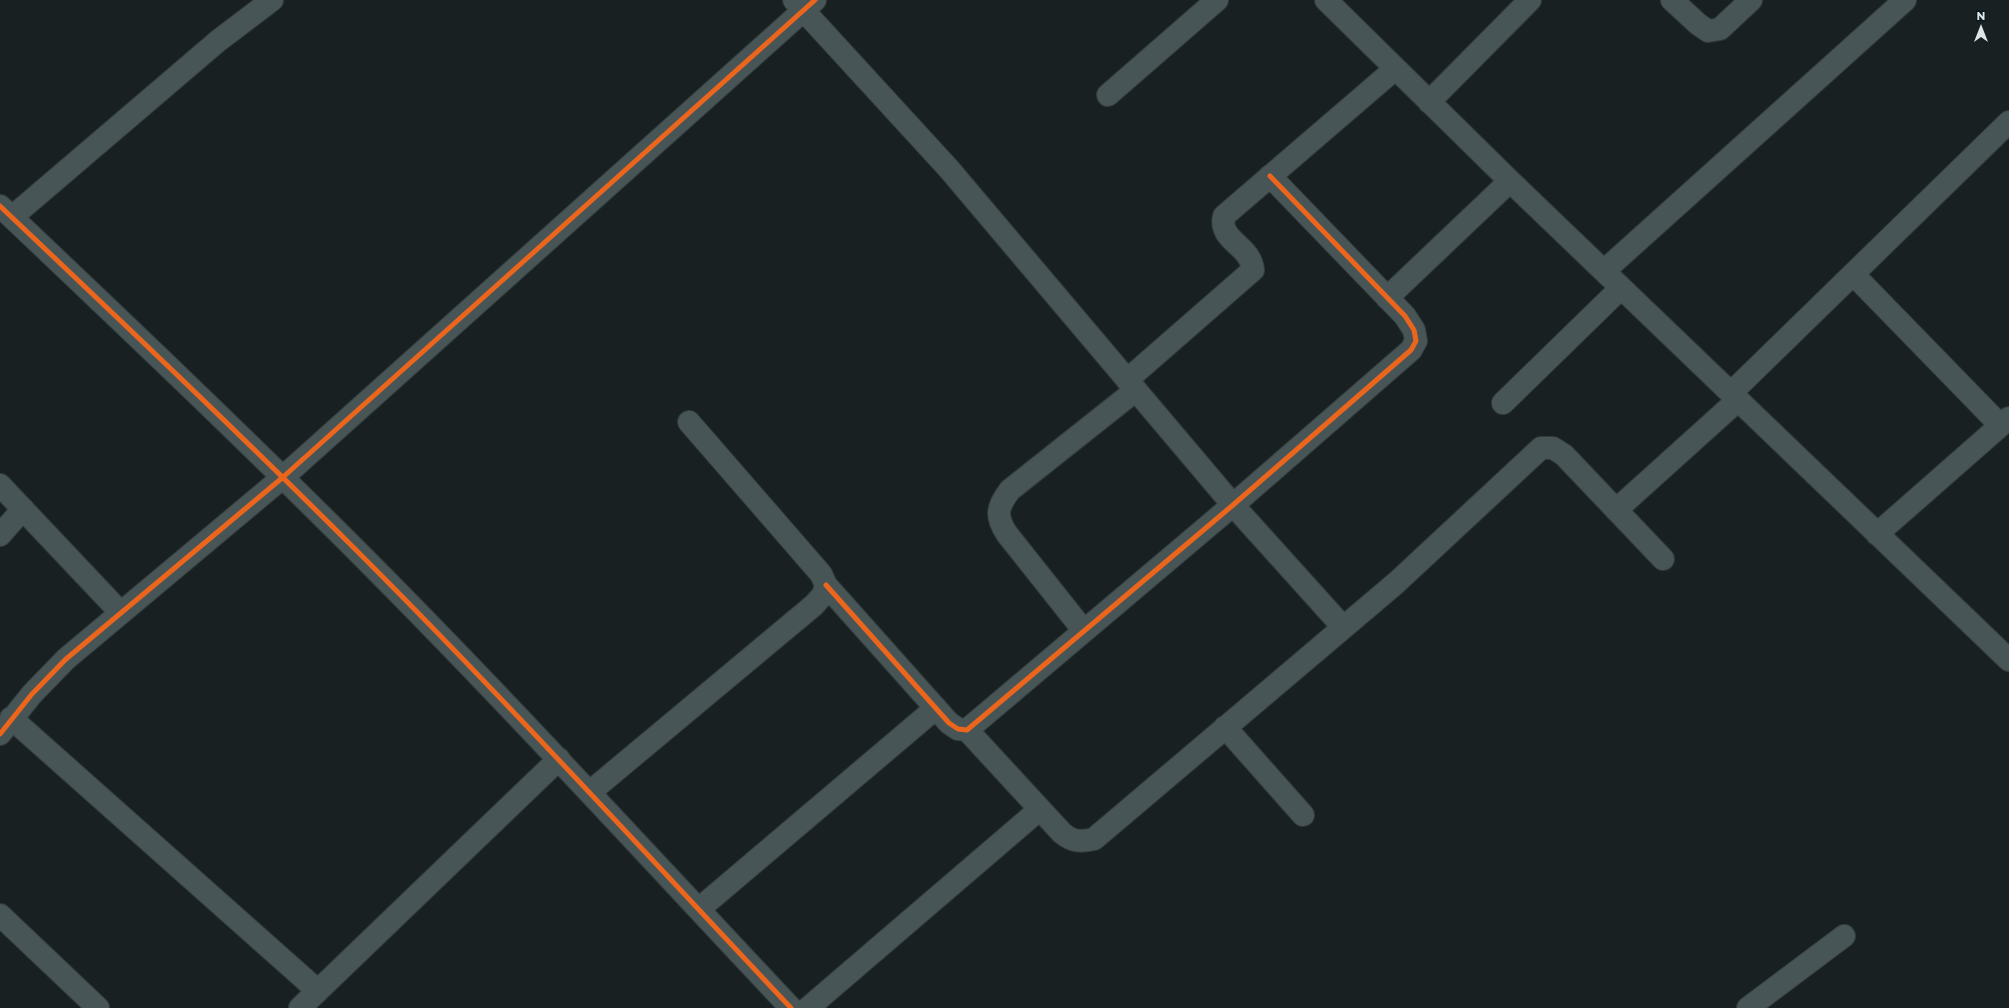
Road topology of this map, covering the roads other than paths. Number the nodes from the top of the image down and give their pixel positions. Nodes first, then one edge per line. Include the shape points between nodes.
1 (272, 0) edge
2 (1217, 0) edge
3 (1326, 0) edge
4 (1530, 0) edge
5 (1672, 0) edge
6 (1751, 0) edge
7 (1905, 0) edge
8 (804, 3) edge
9 (1395, 69) junction
10 (1108, 95) dead end
11 (1429, 102) junction
12 (2009, 122) edge
13 (1270, 176) junction
14 (1510, 181) junction
15 (6, 212) edge
16 (1604, 271) junction
17 (1853, 274) junction
18 (1621, 288) junction
19 (1387, 298) junction
20 (1131, 385) junction
21 (1734, 396) junction
22 (1504, 403) dead end
23 (689, 422) dead end
24 (2005, 422) edge
25 (282, 478) junction
26 (0, 485) edge
27 (1233, 505) junction
28 (23, 509) junction
29 (1616, 510) junction
30 (1877, 534) junction
31 (0, 535) edge
32 (1663, 559) dead end
33 (826, 585) junction
34 (121, 613) junction
35 (1343, 627) junction
36 (1084, 631) junction
37 (2009, 660) edge
38 (936, 708) junction
39 (6, 726) edge
40 (1225, 727) junction
41 (967, 730) junction
42 (559, 760) junction
43 (590, 792) junction
44 (1040, 809) junction
45 (1303, 815) dead end
46 (699, 909) junction
47 (0, 915) edge
48 (1844, 936) dead end
49 (318, 991) junction
50 (98, 1008) edge
51 (300, 1008) edge
52 (791, 1008) edge
53 (808, 1008) edge
54 (1748, 1008) edge

1 - 15 street
2 - 10 street
3 - 9 street
4 - 11 street
5 - 6 street via 1708,31 1720,29
7 - 16 street
8 - 20 street via 949,168
8 - 25 street
9 - 11 street
9 - 13 street
11 - 14 street
12 - 17 street
13 - 19 street
13 - 20 street via 1224,216 1222,224 1225,232 1252,261 1253,270
14 - 16 street
14 - 19 street
15 - 25 street via 147,344
16 - 18 street
17 - 21 street
17 - 24 street
18 - 21 street
18 - 22 street
19 - 27 street via 1405,316 1414,330 1416,341 1411,350
20 - 27 street
20 - 36 street via 1010,490 1002,500 998,512 1000,524 1007,534
21 - 29 street
21 - 30 street
23 - 33 street via 821,574
24 - 30 street
25 - 34 street
25 - 42 street via 355,549
26 - 28 street
27 - 35 street
27 - 36 street
28 - 31 street
28 - 34 street
29 - 32 street
29 - 35 street via 1564,455 1553,448 1541,448 1396,583
30 - 37 street
33 - 38 street
33 - 43 street via 823,596 814,605
34 - 39 street via 66,659
35 - 40 street
36 - 41 street
38 - 41 street via 949,723 958,729
38 - 46 street
39 - 49 street
40 - 44 street via 1094,839 1081,842 1071,840
40 - 45 street
41 - 44 street
42 - 43 street
42 - 49 street
43 - 46 street
44 - 53 street
46 - 52 street
47 - 50 street
48 - 54 street
49 - 51 street

